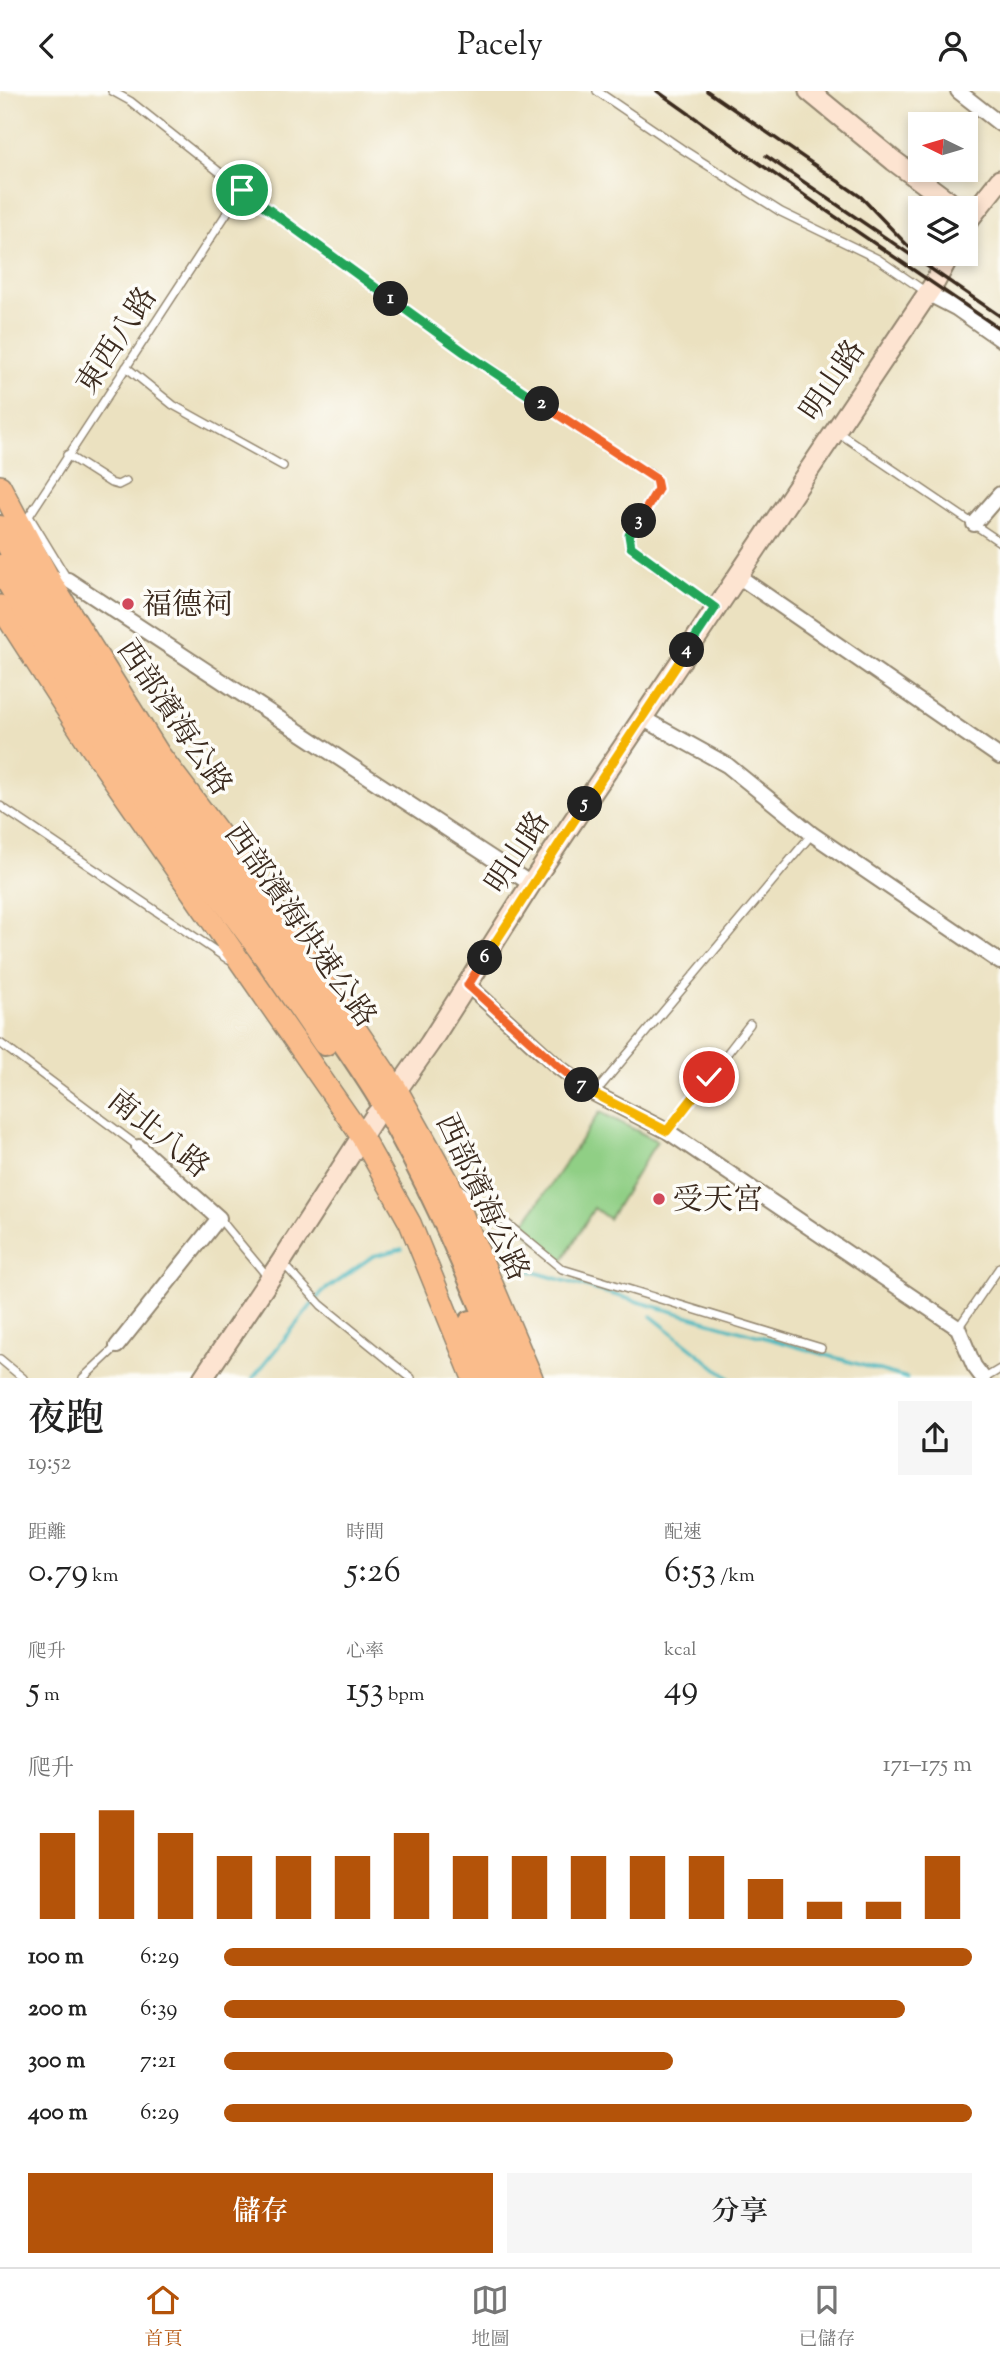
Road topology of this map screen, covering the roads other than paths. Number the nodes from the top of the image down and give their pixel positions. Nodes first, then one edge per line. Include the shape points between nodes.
1 (112, 91) edge
2 (597, 91) edge
3 (809, 91) edge
4 (958, 91) edge
5 (1000, 124) edge
6 (1000, 180) edge
7 (242, 190) junction
8 (942, 196) edge
9 (978, 208) edge
10 (945, 266) edge
11 (927, 293) junction
12 (1000, 339) edge
13 (126, 367) junction
14 (835, 430) junction
15 (67, 455) junction
16 (283, 465) dead end
17 (126, 481) dead end
18 (0, 486) edge
19 (1000, 493) edge
20 (974, 524) junction
21 (0, 528) edge
22 (1000, 542) edge
23 (5, 565) edge
24 (738, 576) junction
25 (58, 580) junction
26 (0, 605) edge
27 (715, 608) junction
28 (642, 718) junction
29 (91, 747) junction
30 (159, 754) junction
31 (1000, 757) edge
32 (0, 806) edge
33 (812, 834) junction
34 (531, 884) junction
35 (1000, 962) edge
36 (244, 971) junction
37 (468, 985) junction
38 (750, 1024) dead end
39 (0, 1043) edge
40 (595, 1094) junction
41 (385, 1103) junction
42 (667, 1131) junction
43 (362, 1137) junction
44 (139, 1147) joint
45 (448, 1182) junction
46 (219, 1217) junction
47 (281, 1262) junction
48 (1000, 1267) edge
49 (269, 1279) junction
50 (958, 1328) junction
51 (117, 1346) joint
52 (821, 1348) dead end
53 (0, 1359) edge
54 (1000, 1369) edge
55 (23, 1378) edge
56 (83, 1378) edge
57 (203, 1378) edge
58 (411, 1378) edge
59 (473, 1378) edge
60 (494, 1378) edge
61 (513, 1378) edge
62 (532, 1378) edge
63 (984, 1378) edge

1 - 7 lane
2 - 11 lane via 781,212 878,259
3 - 8 street
4 - 5 street
6 - 9 street
7 - 13 lane, 東西八路
7 - 27 lane via 464,352 656,479 658,489 629,535 631,547
10 - 11 street, 明山路
11 - 12 street
11 - 14 street, 明山路
13 - 15 lane, 東西八路
13 - 16 lane via 173,405
14 - 20 lane
14 - 24 street, 明山路
15 - 17 lane via 111,483
15 - 25 lane, 東西八路 via 29,516
18 - 25 main road, 西部濱海公路
19 - 20 street
20 - 22 lane
21 - 23 highway, 西部濱海快速公路
23 - 29 highway
23 - 30 highway
23 - 41 highway, 西部濱海快速公路 via 284,951
24 - 27 street, 明山路
24 - 31 street
25 - 30 main road, 西部濱海公路
25 - 34 street
26 - 29 main road
27 - 28 street, 明山路
28 - 33 street via 727,765
28 - 34 street, 明山路
29 - 36 main road
30 - 41 main road, 西部濱海公路 via 254,879
32 - 36 lane
33 - 35 street
33 - 40 lane
34 - 37 street, 明山路
36 - 43 main road
37 - 40 street
37 - 41 street, 明山路
38 - 42 lane
39 - 44 lane, 南北八路
40 - 42 street
41 - 43 street, 明山路
41 - 45 main road, 西部濱海公路
41 - 60 highway, 西部濱海快速公路 via 417,1196
41 - 61 highway, 西部濱海快速公路 via 430,1185
42 - 50 street
43 - 47 street, 明山路
43 - 59 main road via 410,1223
44 - 46 street, 南北八路
45 - 52 lane via 483,1204 562,1269
45 - 62 main road, 西部濱海公路
46 - 49 lane, 南北八路
46 - 51 street
47 - 49 street, 明山路
47 - 58 lane via 321,1305
48 - 50 lane
49 - 57 street, 明山路
50 - 63 street
51 - 56 lane
53 - 55 lane
54 - 63 lane

